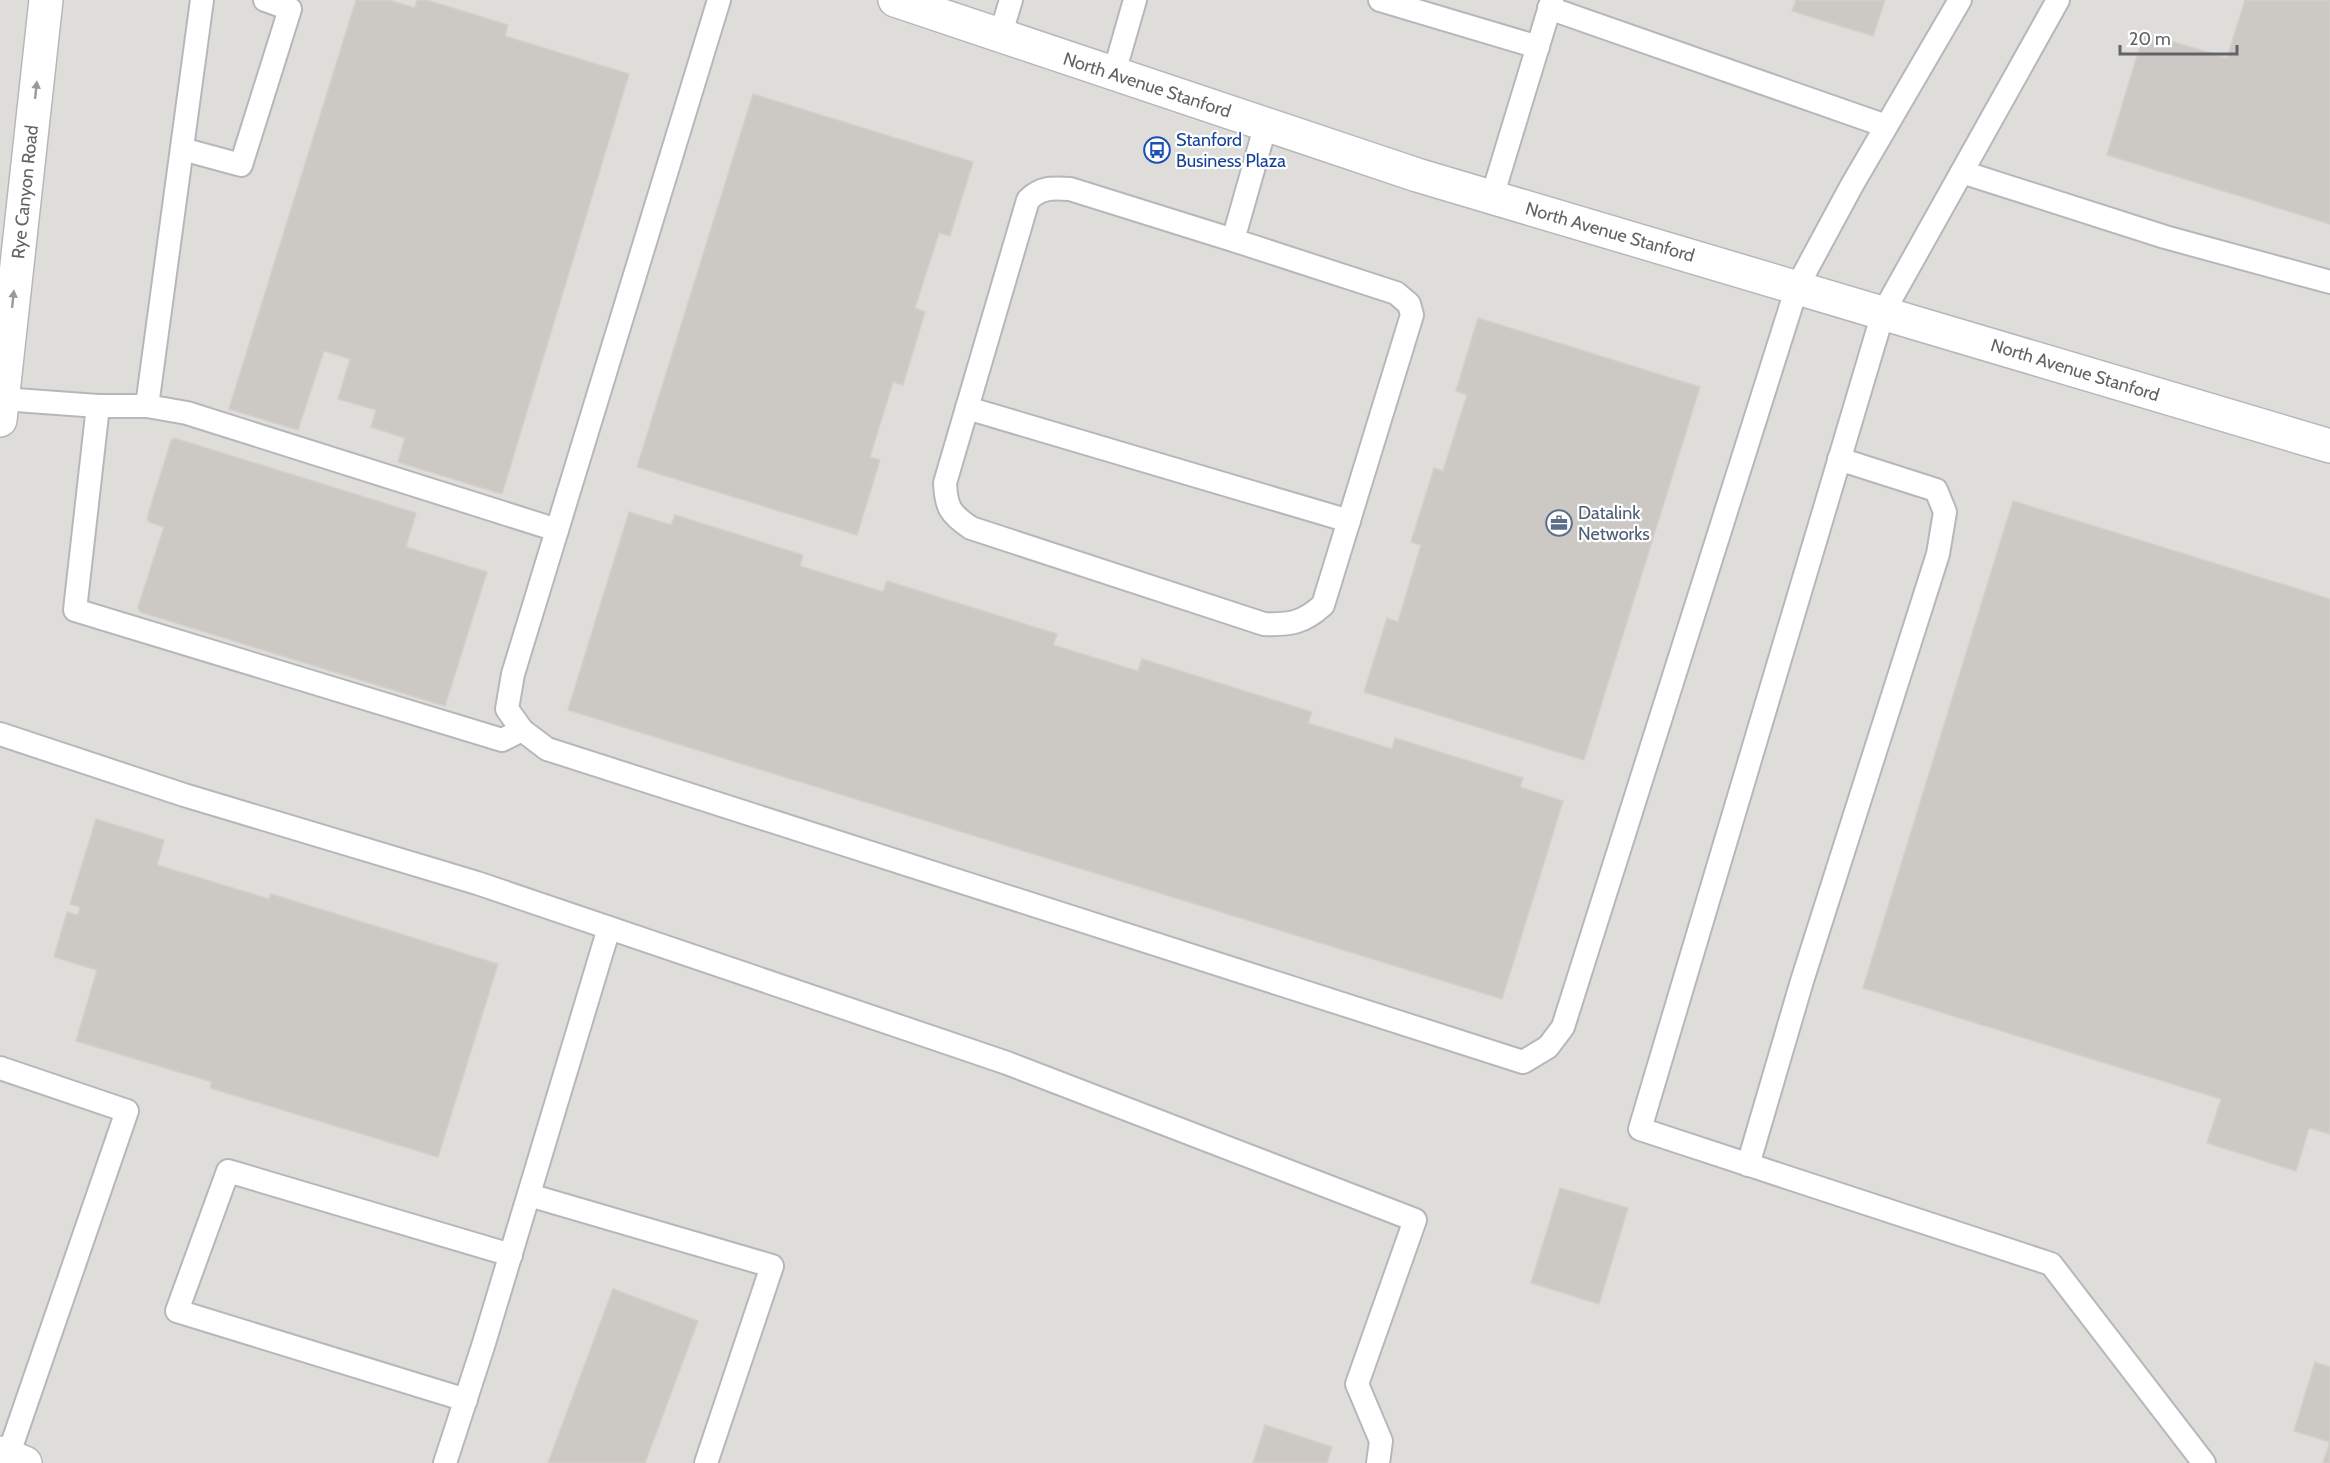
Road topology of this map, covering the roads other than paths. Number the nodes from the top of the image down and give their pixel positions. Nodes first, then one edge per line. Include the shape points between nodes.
1 (46, 0) edge
2 (202, 0) edge
3 (265, 0) edge
4 (719, 0) edge
5 (896, 0) edge
6 (1011, 0) edge
7 (1136, 0) edge
8 (1380, 0) edge
9 (1960, 0) edge
10 (2058, 0) edge
11 (1550, 4) edge
12 (1000, 36) junction
13 (1538, 47) junction
14 (1114, 73) junction
15 (1266, 124) junction
16 (1886, 126) junction
17 (182, 149) junction
18 (1962, 172) junction
19 (1492, 197) junction
20 (1233, 240) junction
21 (2330, 282) edge
22 (1797, 287) junction
23 (1883, 313) junction
24 (99, 406) junction
25 (147, 406) junction
26 (966, 408) junction
27 (1, 409) edge
28 (2330, 446) edge
29 (1839, 459) junction
30 (1348, 521) junction
31 (557, 530) junction
32 (522, 730) junction
33 (0, 734) edge
34 (609, 928) junction
35 (0, 1068) edge
36 (1748, 1165) junction
37 (529, 1195) junction
38 (511, 1255) junction
39 (466, 1400) junction
40 (11, 1458) edge
41 (445, 1463) edge
42 (706, 1463) edge
43 (1378, 1463) edge
44 (2204, 1463) edge

27 -> 1 street, Rye Canyon Road
2 - 17 lane
3 - 17 lane via 290,9 241,165
4 - 31 lane
5 - 12 street, North Avenue Stanford
6 - 12 lane
7 - 14 lane
8 - 13 lane
9 - 16 lane
10 - 18 lane
11 - 13 lane
11 - 16 lane
12 - 14 street, North Avenue Stanford
13 - 19 lane
14 - 15 street, North Avenue Stanford
15 - 19 street, North Avenue Stanford
15 - 20 lane
16 - 22 lane
17 - 25 lane
18 - 21 lane via 2165,237
18 - 23 lane
19 - 22 street, North Avenue Stanford
20 - 26 lane via 1070,189 1038,190 1028,200
20 - 30 lane via 1396,292 1409,304 1412,315
22 - 23 street, North Avenue Stanford
22 - 32 lane via 1563,1028 1548,1047 1523,1062 547,749
23 - 28 street, North Avenue Stanford
23 - 29 lane
24 - 25 lane
24 - 27 lane
24 - 32 lane via 75,610 502,740
25 - 31 lane via 187,413
26 - 30 lane
26 - 30 lane via 945,483 946,504 958,519 971,528 1264,624 1283,625 1307,619 1323,605
29 - 36 lane via 1936,490 1946,512 1938,554 1802,981
29 - 36 lane via 1640,1129
31 - 32 lane via 513,674 507,709
33 - 34 lane
34 - 37 lane
34 - 43 lane via 1007,1063 1415,1220 1357,1384 1381,1441
35 - 40 lane via 127,1111
36 - 44 lane via 2051,1264
37 - 38 lane
37 - 42 lane via 772,1266
38 - 39 lane
38 - 39 lane via 228,1171 177,1311
39 - 41 lane

